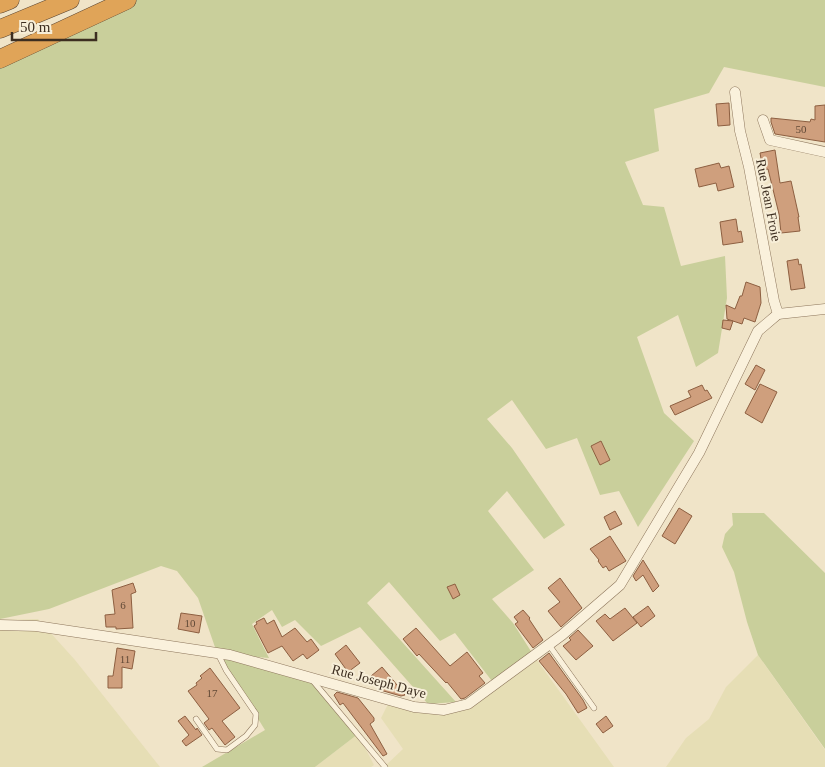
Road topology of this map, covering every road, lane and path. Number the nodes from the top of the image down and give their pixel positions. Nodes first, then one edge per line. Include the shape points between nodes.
1 (10, 0) edge
2 (70, 0) edge
3 (127, 0) edge
4 (0, 4) edge
5 (0, 29) edge
6 (0, 59) edge
7 (734, 92) dead end
8 (763, 120) dead end
9 (825, 152) edge
10 (825, 309) edge
11 (778, 314) junction
12 (0, 625) edge
13 (549, 645) junction
14 (217, 653) junction
15 (311, 678) junction
16 (594, 708) dead end
17 (196, 719) dead end
18 (385, 767) edge

1 - 4 highway
2 - 5 highway
3 - 6 highway
7 - 11 street, Rue Jean Froie
8 - 9 street via 770,140
10 - 11 street
11 - 13 street, Rue Joseph Daye via 758,331 699,453 620,585
12 - 14 street, Rue Joseph Daye via 36,626
13 - 15 street, Rue Joseph Daye via 468,704 444,710 414,707
13 - 16 lane
14 - 15 street, Rue Joseph Daye
14 - 17 lane via 256,714 255,725 227,750 217,749
15 - 18 lane

